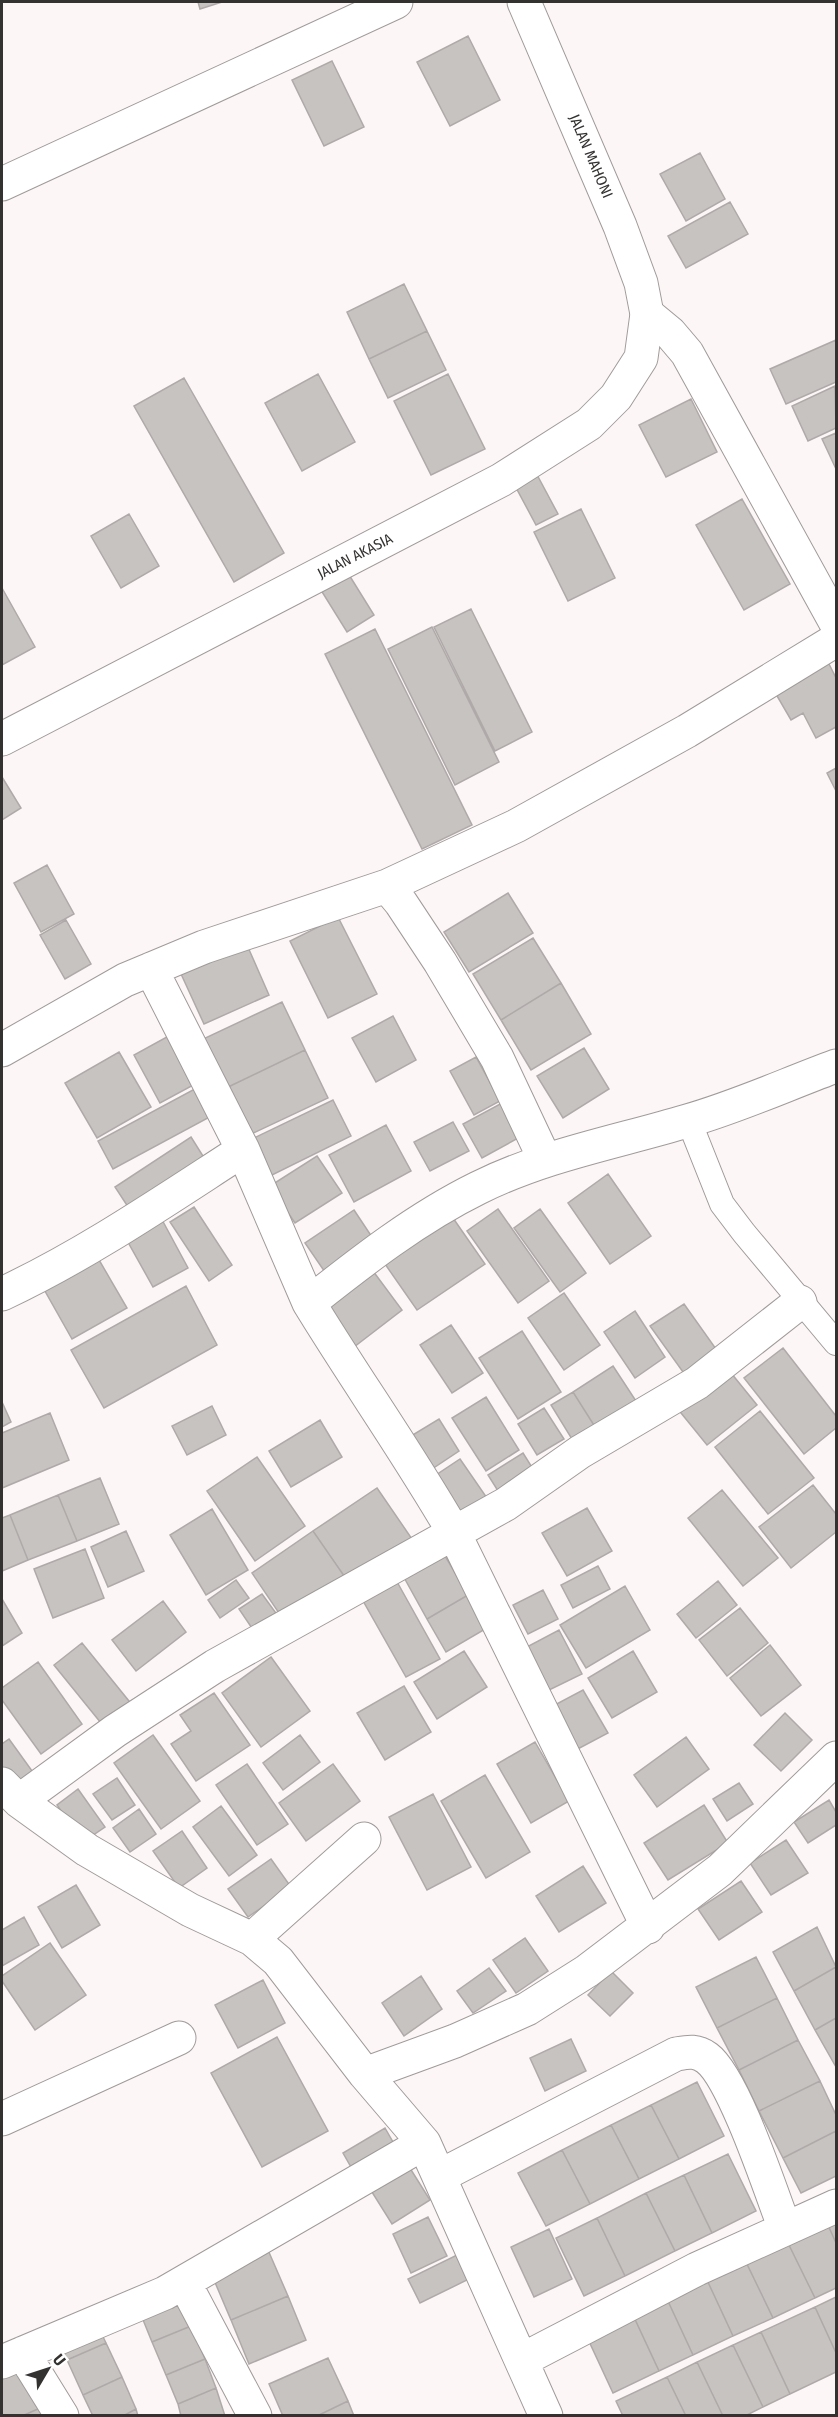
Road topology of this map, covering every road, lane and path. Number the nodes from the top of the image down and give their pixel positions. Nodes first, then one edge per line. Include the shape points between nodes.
1 (396, 2) edge
2 (524, 2) edge
3 (2, 184) edge
4 (647, 314) junction
5 (837, 623) edge
6 (837, 640) edge
7 (2, 739) edge
8 (387, 886) junction
9 (151, 969) junction
10 (2, 1050) edge
11 (837, 1066) edge
12 (689, 1121) junction
13 (243, 1150) junction
14 (545, 1160) junction
15 (2, 1294) edge
16 (800, 1302) junction
17 (309, 1303) junction
18 (837, 1343) edge
19 (453, 1531) junction
20 (837, 1758) edge
21 (10, 1793) edge
22 (364, 1839) dead end
23 (648, 1927) junction
24 (252, 1939) junction
25 (179, 2038) dead end
26 (365, 2074) junction
27 (2, 2119) edge
28 (424, 2143) junction
29 (440, 2176) junction
30 (837, 2206) edge
31 (785, 2229) junction
32 (184, 2282) junction
33 (12, 2358) edge
34 (522, 2360) junction
35 (62, 2415) edge
36 (255, 2415) edge
37 (546, 2415) edge

1 - 3 street
2 - 4 street, JALAN MAHONI via 620,226 641,283
4 - 5 street via 687,353
4 - 7 street, JALAN AKASIA via 640,358 616,397 589,424 501,480
6 - 8 street via 687,731 516,826
8 - 9 street
8 - 14 street via 433,952 497,1058
9 - 10 street
9 - 13 street
11 - 12 street
12 - 14 street
12 - 16 lane via 723,1204
13 - 15 street via 126,1226
13 - 17 street
14 - 17 street via 478,1188 417,1224
16 - 18 lane
16 - 19 street via 697,1383 580,1452 506,1504
17 - 19 street via 422,1476
19 - 21 street via 215,1666
19 - 23 street
20 - 23 street via 720,1870
21 - 24 street via 87,1850 190,1910
22 - 24 street
23 - 26 street via 527,2009
24 - 26 street via 278,1961
25 - 27 street
26 - 28 street
28 - 29 street
28 - 32 street
29 - 31 street via 676,2054 694,2051 707,2058 722,2075
29 - 34 street
30 - 31 street
31 - 34 street via 697,2269
32 - 33 street
32 - 36 street
33 - 35 street
34 - 37 street

